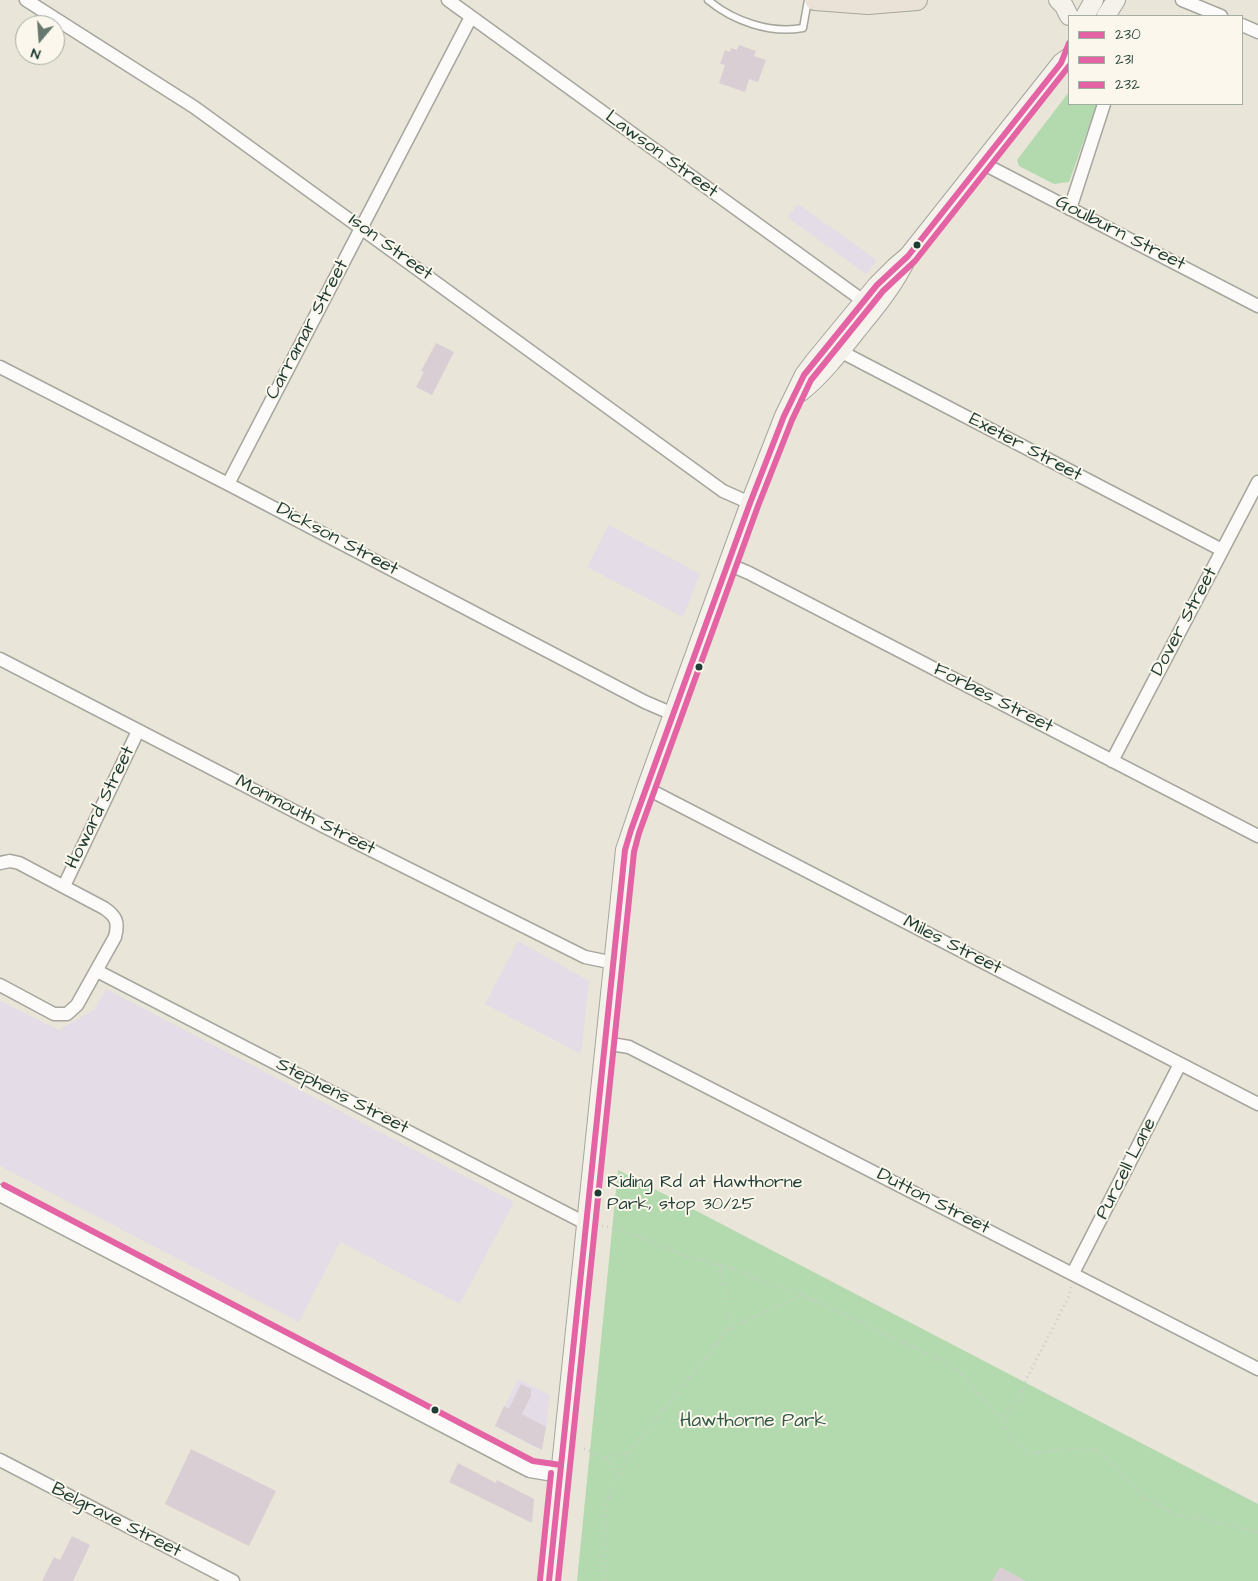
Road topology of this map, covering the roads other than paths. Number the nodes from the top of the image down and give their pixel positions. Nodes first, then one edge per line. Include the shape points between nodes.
1 (26, 0) edge
2 (448, 0) edge
3 (708, 0) edge
4 (808, 0) edge
5 (815, 0) edge
6 (917, 0) edge
7 (1058, 0) edge
8 (1094, 0) edge
9 (1116, 0) edge
10 (1182, 0) edge
11 (1068, 15) edge
12 (1086, 15) edge
13 (1107, 15) edge
14 (1218, 15) edge
15 (471, 17) junction
16 (1243, 25) edge
17 (1258, 32) edge
18 (1068, 47) edge
19 (1065, 60) edge
20 (1104, 105) edge
21 (982, 163) junction
22 (1070, 209) junction
23 (362, 228) junction
24 (869, 305) junction
25 (1258, 306) edge
26 (834, 348) junction
27 (0, 367) edge
28 (1258, 482) edge
29 (228, 484) junction
30 (750, 503) junction
31 (1222, 550) junction
32 (728, 564) junction
33 (0, 659) edge
34 (673, 714) junction
35 (138, 731) junction
36 (1112, 761) junction
37 (646, 788) junction
38 (1258, 836) edge
39 (0, 863) edge
40 (64, 886) junction
41 (614, 963) junction
42 (96, 971) junction
43 (0, 985) edge
44 (605, 1043) junction
45 (1180, 1064) junction
46 (1258, 1104) edge
47 (0, 1193) edge
48 (587, 1224) junction
49 (1073, 1274) junction
50 (1258, 1369) edge
51 (0, 1460) edge
52 (560, 1474) junction
53 (233, 1581) edge
54 (549, 1581) edge

1 - 23 street, Ison Street via 194,107
2 - 15 street, Lawson Street
3 - 4 lane via 726,13 778,30 803,28
5 - 6 main road via 868,4
7 - 11 main road
8 - 12 main road
9 - 13 main road
10 - 14 street
15 - 23 street, Carramar Street
15 - 24 street, Lawson Street
16 - 17 street
18 - 19 main road
19 - 21 main road
20 - 22 street
21 - 22 street, Goulburn Street
21 - 24 main road via 908,256 895,266
22 - 25 street, Goulburn Street
23 - 29 street, Carramar Street
23 - 30 street, Ison Street via 723,491
24 - 26 main road
26 - 30 main road via 804,375
26 - 31 street, Exeter Street
27 - 29 street, Dickson Street
28 - 31 street, Dover Street
29 - 34 street, Dickson Street
30 - 32 main road
31 - 36 street, Dover Street
32 - 34 main road
32 - 36 street, Forbes Street
33 - 35 street, Monmouth Street
34 - 37 main road
35 - 40 street, Howard Street
35 - 41 street, Monmouth Street via 576,953
36 - 38 street, Forbes Street
37 - 41 main road via 625,850
37 - 45 street, Miles Street
39 - 40 street via 19,863
40 - 42 street via 104,908 118,921 115,936
41 - 44 main road
42 - 43 street via 68,1014 54,1014
42 - 48 street, Stephens Street
44 - 48 main road
44 - 49 street, Dutton Street via 628,1047
45 - 46 street, Miles Street
45 - 49 street, Purcell Lane
47 - 52 street via 530,1469
48 - 52 main road
49 - 50 street, Dutton Street
51 - 53 street, Belgrave Street
52 - 54 main road

